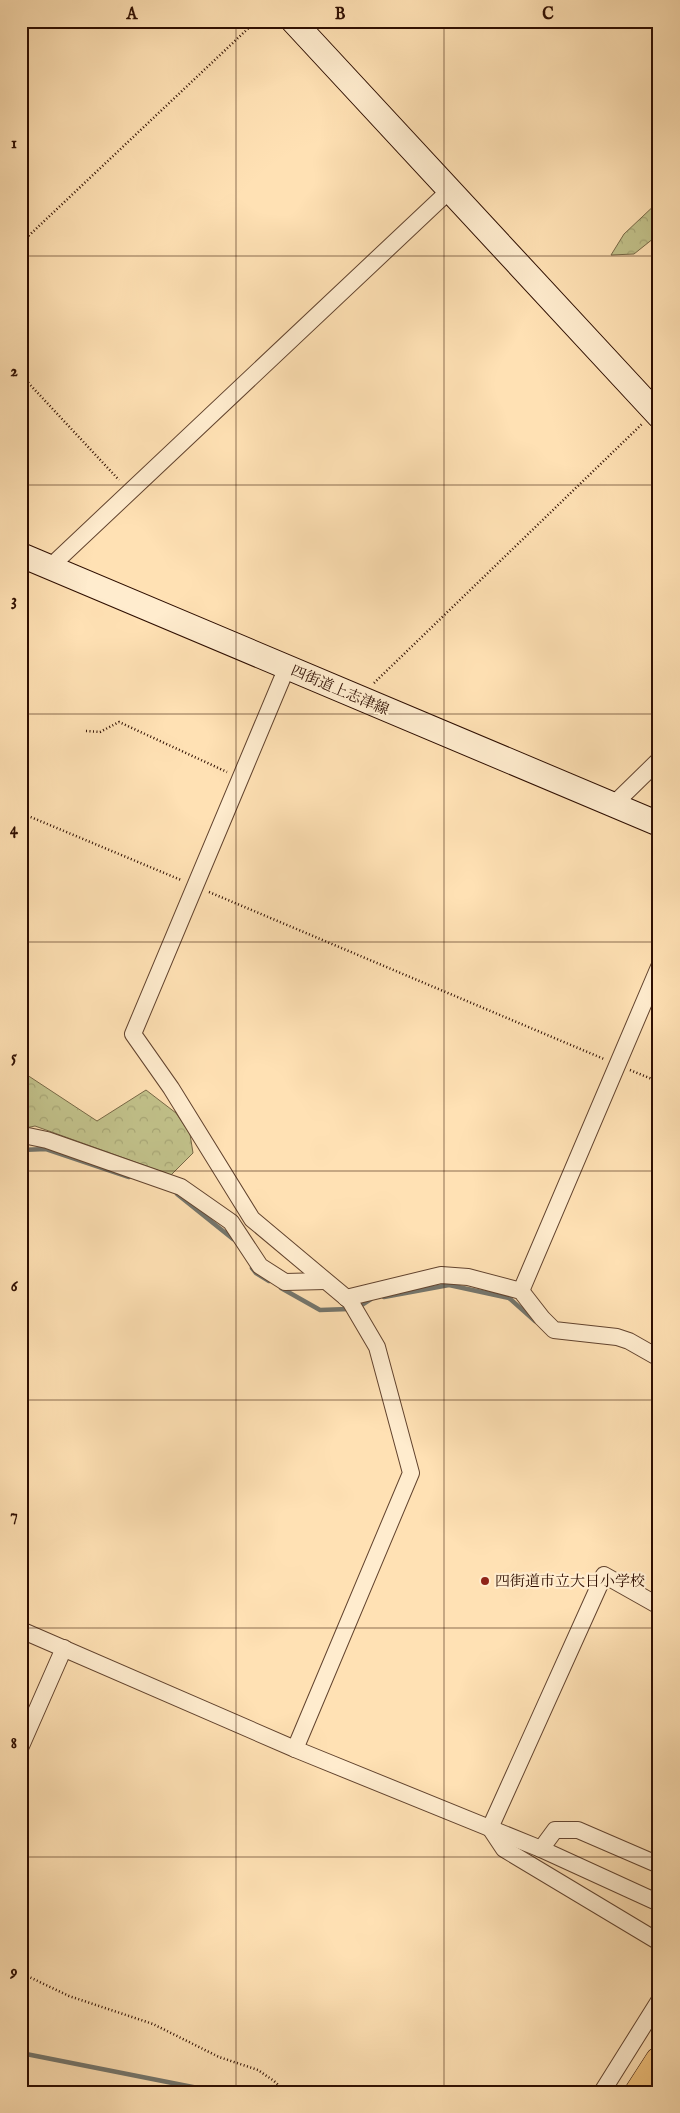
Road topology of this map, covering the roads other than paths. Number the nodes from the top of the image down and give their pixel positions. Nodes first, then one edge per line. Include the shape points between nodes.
1 (293, 21) edge
2 (450, 190) junction
3 (657, 414) edge
4 (21, 555) edge
5 (50, 567) junction
6 (287, 667) junction
7 (659, 760) edge
8 (613, 805) junction
9 (659, 824) edge
10 (659, 967) edge
11 (21, 1137) edge
12 (325, 1281) junction
13 (521, 1291) junction
14 (348, 1299) junction
15 (659, 1358) edge
16 (659, 1606) edge
17 (21, 1630) edge
18 (64, 1648) junction
19 (21, 1746) edge
20 (295, 1749) junction
21 (490, 1828) junction
22 (541, 1848) junction
23 (659, 1865) edge
24 (659, 1903) edge
25 (659, 1942) edge
26 (659, 2001) edge
27 (659, 2061) edge
28 (602, 2092) edge
29 (639, 2092) edge

1 - 2 main road
2 - 3 main road
2 - 5 street
4 - 5 main road, 四街道上志津線
5 - 6 main road, 四街道上志津線
6 - 8 main road, 四街道上志津線
6 - 12 street via 133,1034 171,1088 252,1219
7 - 8 street
8 - 9 main road, 四街道上志津線
10 - 13 street
11 - 12 street via 47,1140 181,1187 230,1222 260,1266 285,1282
12 - 14 street
13 - 14 street via 468,1276 441,1276
13 - 15 street via 554,1330 617,1337
14 - 20 street via 377,1347 411,1473
16 - 21 street via 604,1576
17 - 18 street
18 - 19 street
18 - 20 street
20 - 21 street
21 - 22 street
21 - 25 street via 504,1849
22 - 23 street via 555,1830 578,1830
22 - 24 street
26 - 28 street
27 - 29 highway

